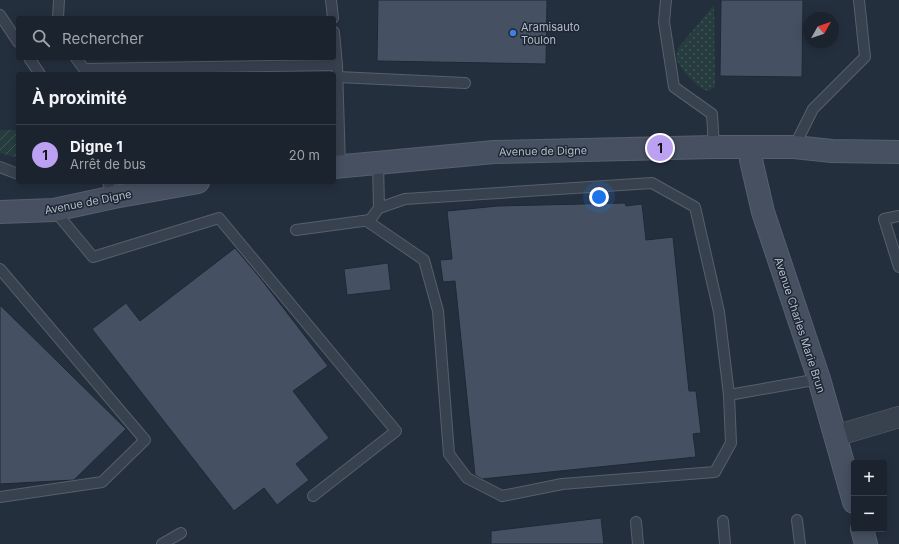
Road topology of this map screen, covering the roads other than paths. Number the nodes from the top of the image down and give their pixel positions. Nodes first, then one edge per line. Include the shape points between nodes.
1 (59, 0) edge
2 (331, 0) edge
3 (666, 0) edge
4 (859, 0) edge
5 (0, 15) edge
6 (58, 16) edge
7 (332, 16) edge
8 (16, 39) edge
9 (336, 48) edge
10 (30, 60) edge
11 (77, 60) edge
12 (338, 65) junction
13 (39, 72) edge
14 (338, 78) junction
15 (465, 83) dead end
16 (714, 147) junction
17 (752, 147) junction
18 (794, 147) junction
19 (899, 152) edge
20 (378, 163) junction
21 (0, 167) edge
22 (337, 167) edge
23 (16, 173) edge
24 (173, 184) edge
25 (111, 189) edge
26 (379, 208) junction
27 (54, 210) junction
28 (0, 212) edge
29 (899, 216) edge
30 (367, 221) junction
31 (296, 230) dead end
32 (899, 267) edge
33 (0, 269) edge
34 (819, 379) junction
35 (730, 395) junction
36 (899, 417) edge
37 (835, 436) junction
38 (313, 496) dead end
39 (852, 496) edge
40 (0, 497) edge
41 (797, 520) dead end
42 (723, 521) dead end
43 (636, 522) dead end
44 (181, 532) dead end
45 (863, 532) edge
46 (162, 544) edge
47 (638, 544) edge
48 (725, 544) edge
49 (800, 544) edge
50 (866, 544) edge

1 - 6 lane
2 - 7 lane
3 - 16 lane via 664,22 674,87 712,114
4 - 18 lane via 865,56 813,109
5 - 8 lane
9 - 12 lane
10 - 13 lane
11 - 12 lane via 84,69
12 - 14 lane
14 - 15 lane
14 - 22 lane
16 - 17 street, Avenue de Digne
16 - 20 street, Avenue de Digne via 494,152
17 - 18 street, Avenue de Digne
17 - 34 street, Avenue Charles Marie Brun via 751,160 763,212
18 - 19 street, Avenue de Digne via 832,151
20 - 22 street, Avenue de Digne
20 - 26 lane
21 - 23 lane
24 - 25 street, Avenue de Digne
25 - 27 street, Avenue de Digne
26 - 30 lane
26 - 35 lane via 405,199 652,183 695,207 719,312
27 - 28 street, Avenue de Digne
27 - 38 lane via 93,257 218,218 396,431
29 - 32 lane via 884,219
30 - 31 lane
30 - 35 lane via 424,260 438,311 449,454 466,478 502,496 562,484 715,472 731,443
33 - 40 lane via 145,440 102,482
34 - 35 lane
34 - 37 street, Avenue Charles Marie Brun
36 - 37 street
37 - 39 street, Avenue Charles Marie Brun
41 - 49 lane
42 - 48 lane
43 - 47 lane
44 - 46 lane
45 - 50 street

